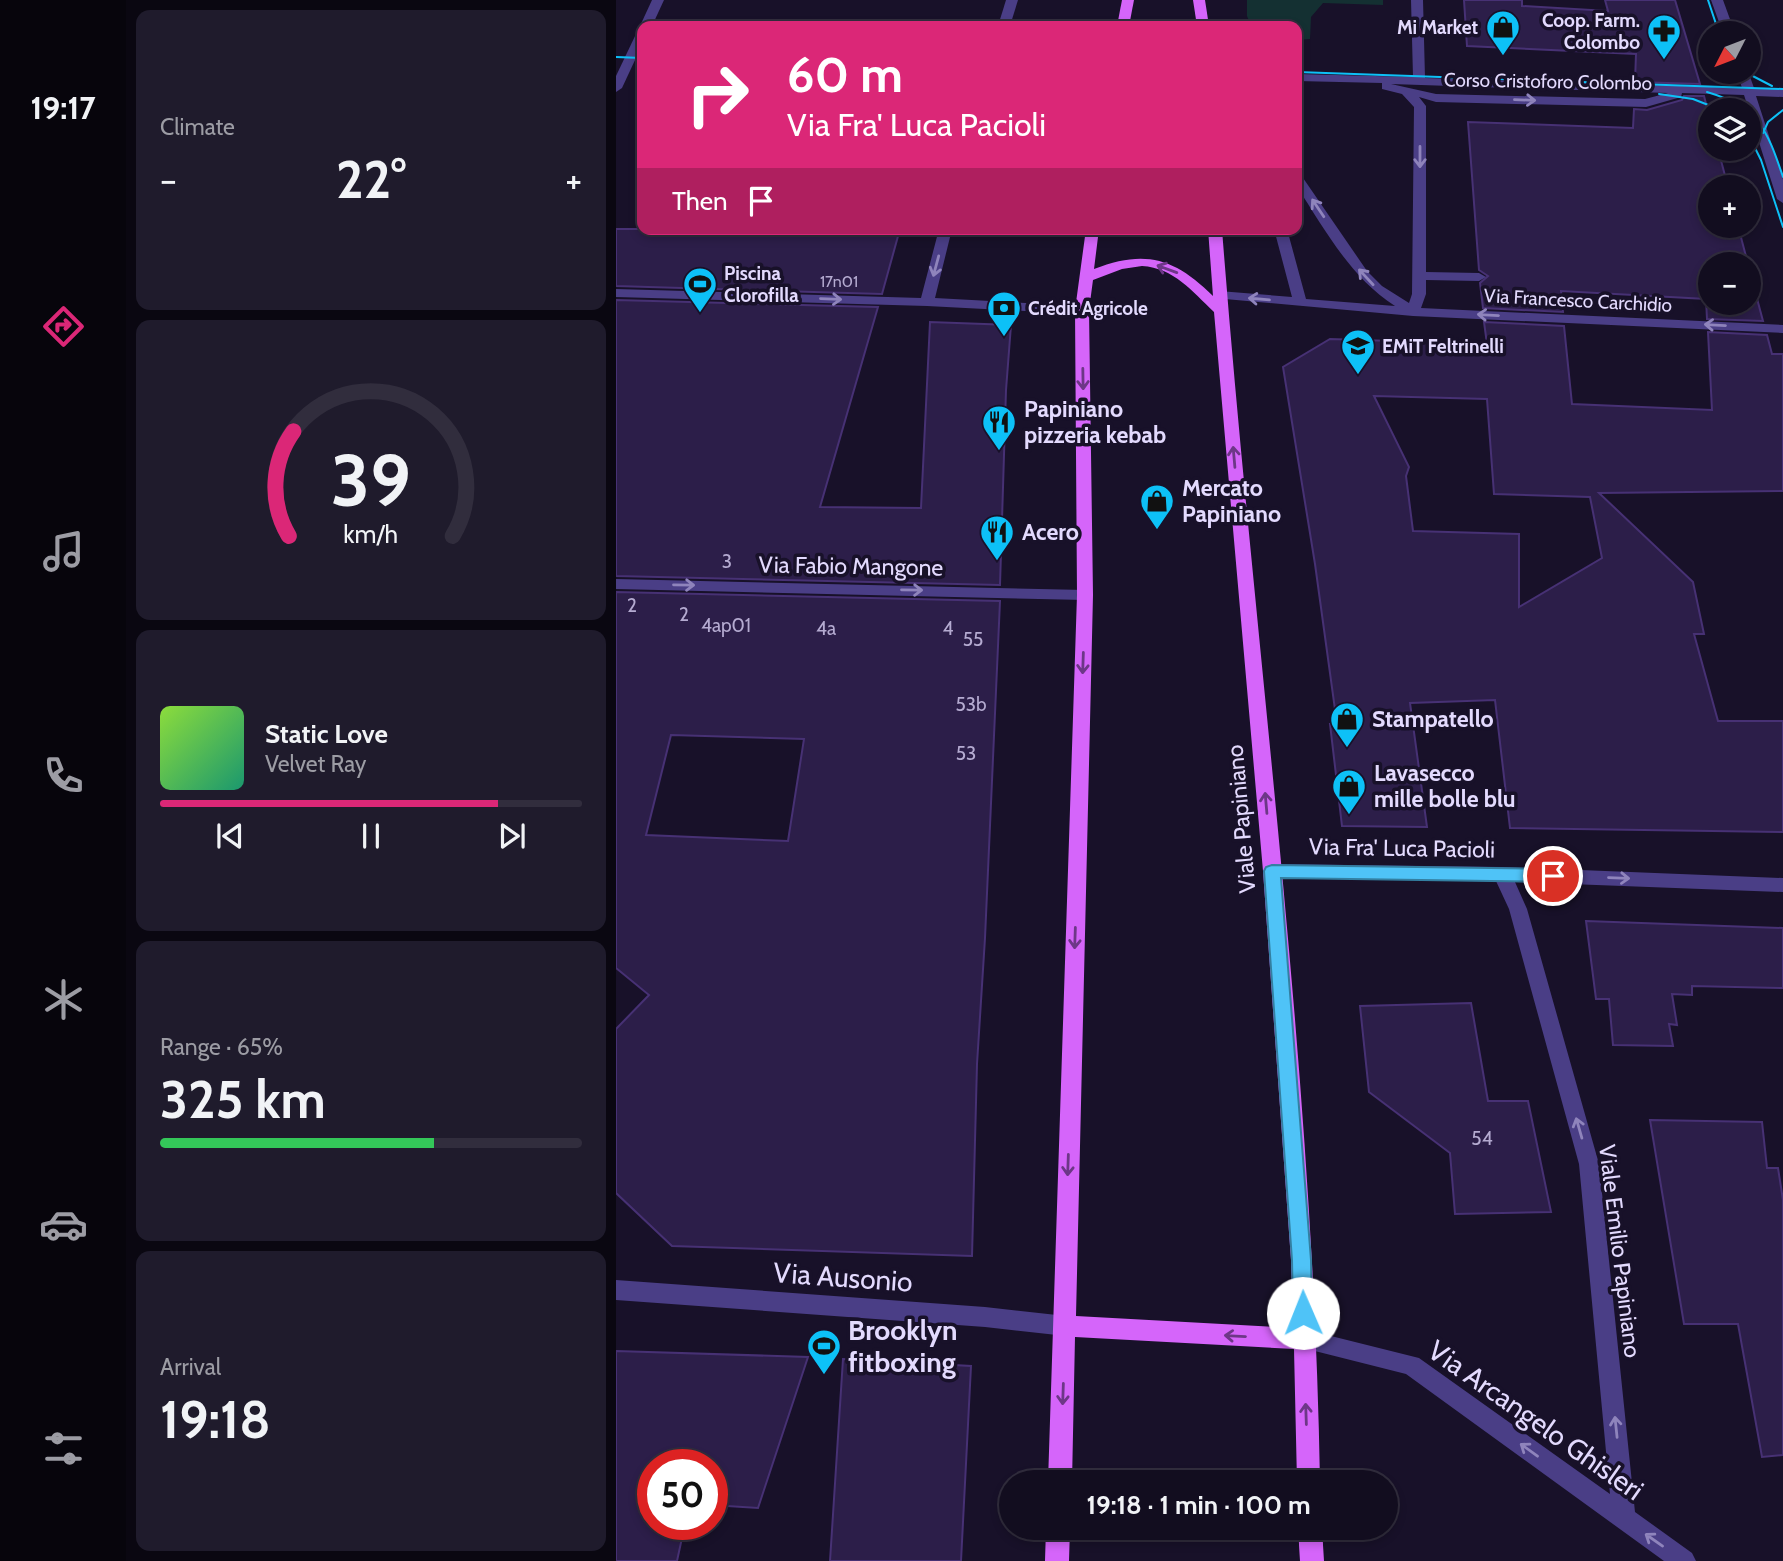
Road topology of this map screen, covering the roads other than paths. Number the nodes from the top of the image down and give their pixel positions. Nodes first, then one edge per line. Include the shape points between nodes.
1 (658, 0) edge
2 (1012, 0) edge
3 (1128, 0) edge
4 (1199, 0) edge
5 (1417, 0) edge
6 (1717, 0) edge
7 (648, 21) edge
8 (1006, 21) edge
9 (1124, 21) edge
10 (1202, 21) edge
11 (1724, 21) edge
12 (616, 54) edge
13 (637, 54) edge
14 (1302, 77) edge
15 (1311, 78) junction
16 (1362, 79) junction
17 (1419, 81) junction
18 (1302, 84) edge
19 (1747, 84) edge
20 (616, 88) edge
21 (1686, 90) junction
22 (1408, 93) junction
23 (1782, 93) edge
24 (1751, 94) junction
25 (1776, 159) edge
26 (1302, 185) edge
27 (1783, 199) edge
28 (944, 235) edge
29 (1092, 235) edge
30 (1215, 235) edge
31 (1282, 235) edge
32 (1419, 276) junction
33 (1479, 277) dead end
34 (1087, 278) junction
35 (616, 293) edge
36 (926, 302) junction
37 (1300, 302) junction
38 (1220, 303) junction
39 (1082, 310) junction
40 (1413, 312) junction
41 (1783, 329) edge
42 (616, 584) edge
43 (1085, 595) junction
44 (1272, 871) junction
45 (1502, 874) junction
46 (1783, 885) edge
47 (616, 1290) edge
48 (1066, 1326) junction
49 (1303, 1339) junction
50 (1060, 1470) edge
51 (1308, 1470) edge
52 (1624, 1519) junction
53 (1058, 1540) edge
54 (1311, 1540) edge
55 (1057, 1561) edge
56 (1312, 1561) edge
57 (1684, 1561) edge

1 - 7 street
2 - 8 street
3 - 9 main road
4 - 10 main road
5 - 17 street
6 - 11 street
12 - 13 street
13 - 20 street
14 - 15 street
15 - 16 street
15 - 18 street
16 - 17 street, Corso Cristoforo Colombo
16 - 22 street, Corso Cristoforo Colombo
17 - 21 street, Corso Cristoforo Colombo
19 - 24 street
22 -> 21 street, Corso Cristoforo Colombo via 1436,98 1646,103
21 - 24 street, Corso Cristoforo Colombo
22 -> 32 street via 1420,106
23 - 24 street, Corso Cristoforo Colombo
24 - 25 street
25 - 27 street
40 -> 26 street via 1362,274
28 -> 36 street
29 - 34 main road
30 - 38 main road, Viale Papiniano
31 - 37 street
32 - 33 street
32 - 40 street
38 -> 34 main road via 1164,265 1123,263
34 - 39 main road
35 -> 36 street
36 - 39 street
37 -> 38 street, Via Francesco Carchidio
37 - 40 street, Via Francesco Carchidio
44 -> 38 main road, Viale Papiniano
39 -> 43 main road
41 -> 40 street, Via Francesco Carchidio
42 -> 43 street, Via Fabio Mangone
43 -> 48 main road
44 - 45 street, Via Fra' Luca Pacioli
44 - 49 main road, Viale Papiniano
45 -> 46 street, Via Fra' Luca Pacioli
52 -> 45 street, Viale Emilio Papiniano via 1588,1164 1518,909
47 - 48 street, Via Ausonio
49 -> 48 main road
48 -> 50 main road
51 -> 49 main road, Viale Papiniano
52 -> 49 street, Via Arcangelo Ghisleri via 1411,1365
57 -> 52 street, Via Arcangelo Ghisleri
53 - 55 main road
54 - 56 main road

